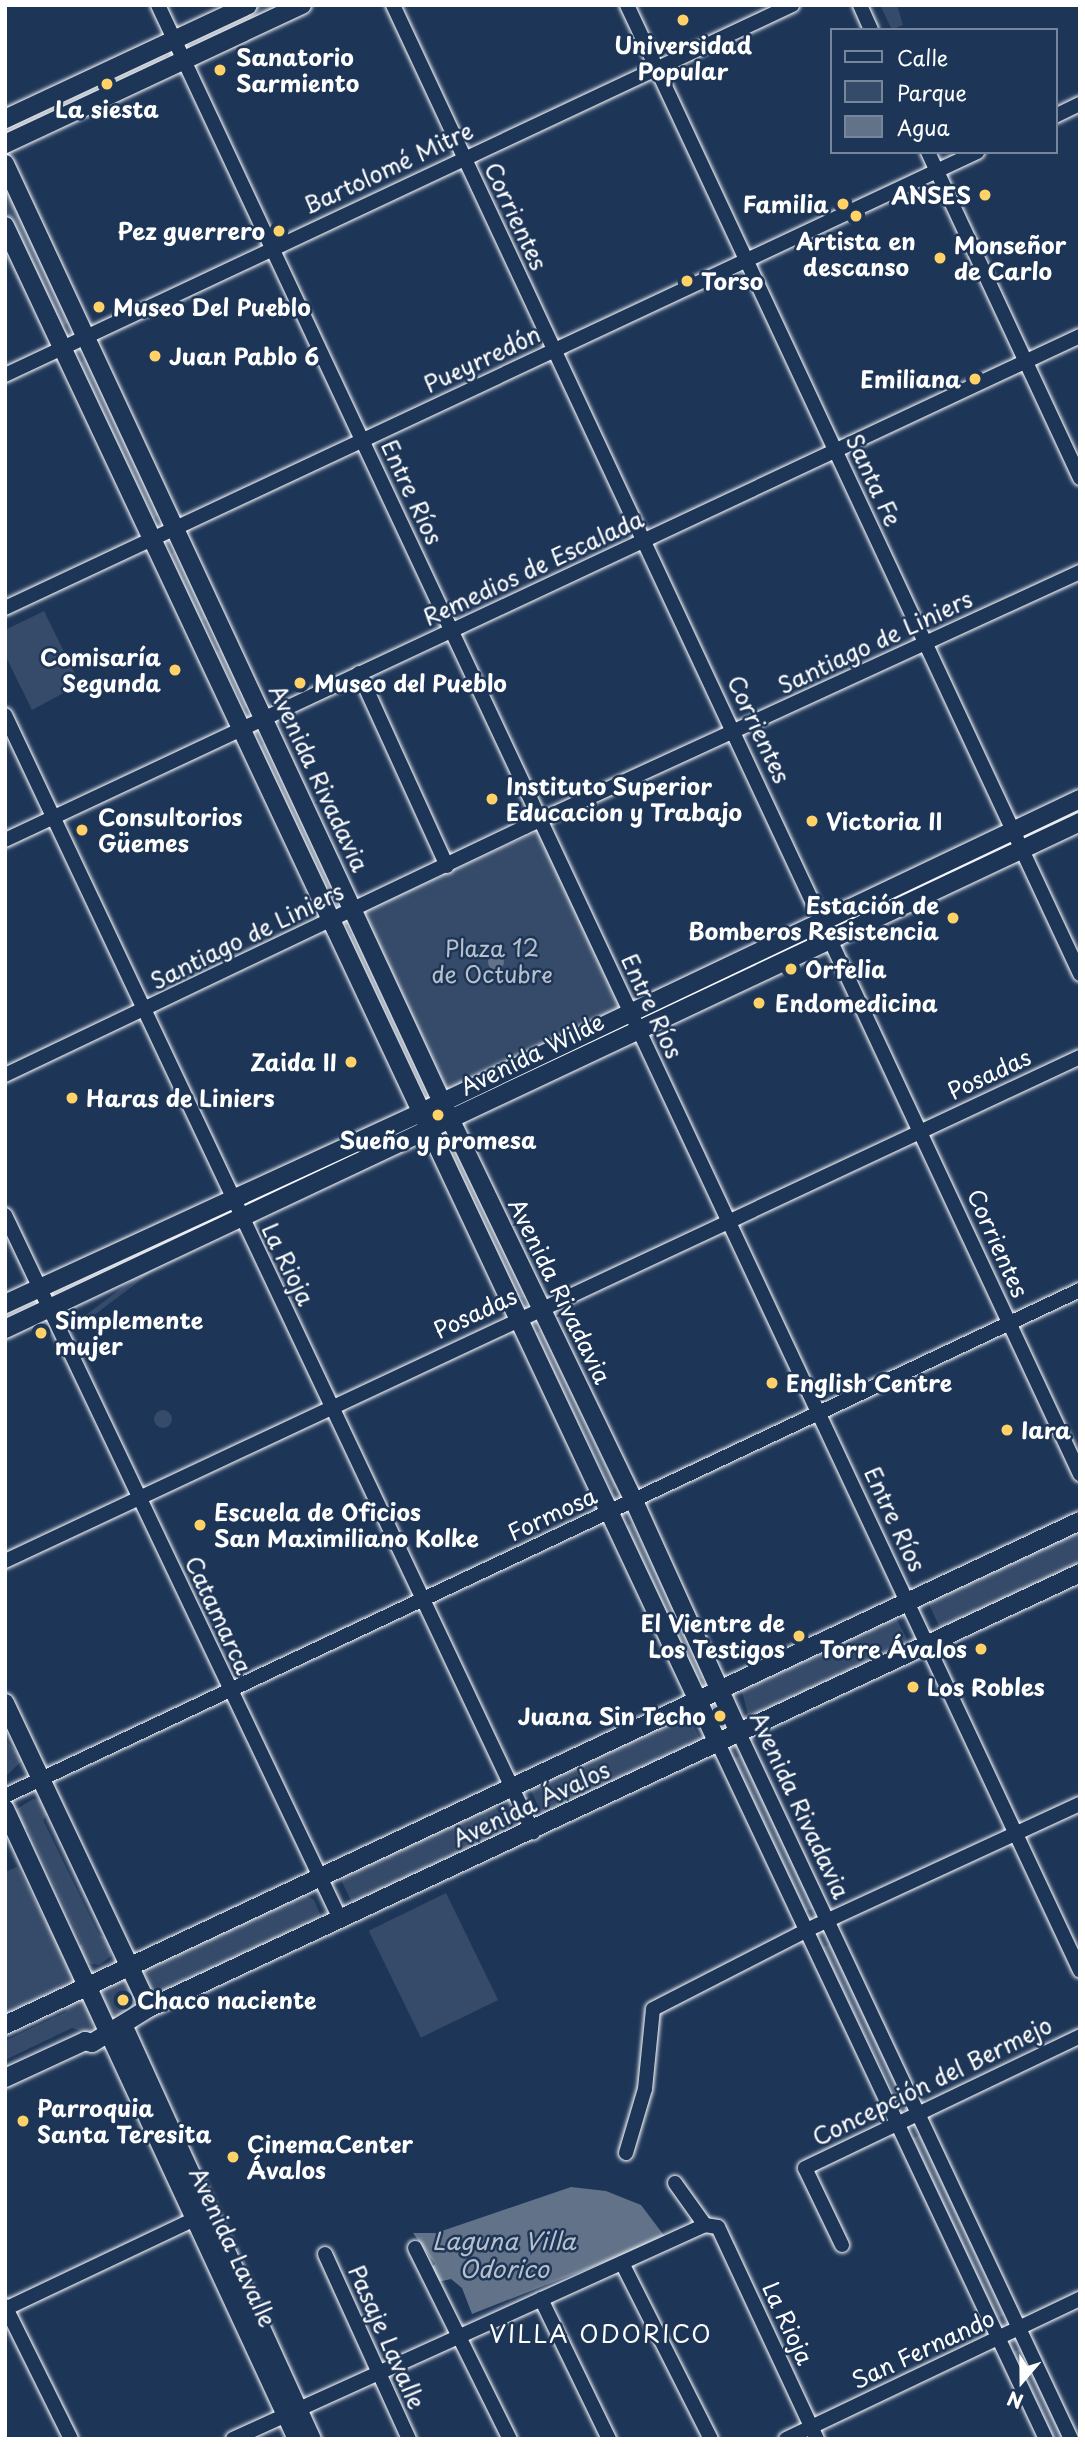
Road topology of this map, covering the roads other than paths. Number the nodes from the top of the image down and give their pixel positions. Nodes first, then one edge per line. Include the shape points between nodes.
1 (158, 5) edge
2 (248, 5) edge
3 (302, 5) edge
4 (393, 5) edge
5 (627, 5) edge
6 (792, 5) edge
7 (860, 5) edge
8 (870, 28) edge
9 (174, 40) junction
10 (184, 60) junction
11 (657, 67) junction
12 (1080, 104) edge
13 (1057, 115) edge
14 (5, 119) edge
15 (5, 144) edge
16 (929, 154) edge
17 (973, 154) edge
18 (464, 158) junction
19 (5, 164) edge
20 (937, 171) junction
21 (5, 226) edge
22 (274, 247) junction
23 (745, 260) junction
24 (1080, 336) edge
25 (86, 337) junction
26 (64, 347) junction
27 (554, 351) junction
28 (1026, 361) junction
29 (5, 375) edge
30 (363, 440) junction
31 (835, 452) junction
32 (1080, 478) edge
33 (175, 528) junction
34 (155, 537) junction
35 (646, 542) junction
36 (1080, 572) edge
37 (5, 608) edge
38 (223, 630) junction
39 (451, 631) junction
40 (202, 639) junction
41 (926, 643) junction
42 (359, 673) junction
43 (5, 715) edge
44 (265, 720) junction
45 (245, 730) junction
46 (735, 731) junction
47 (1080, 799) edge
48 (52, 818) junction
49 (543, 820) junction
50 (1080, 822) edge
51 (1012, 831) junction
52 (5, 840) edge
53 (1023, 849) junction
54 (447, 866) junction
55 (355, 910) junction
56 (822, 920) junction
57 (330, 921) junction
58 (832, 942) junction
59 (1080, 974) edge
60 (147, 1010) junction
61 (629, 1013) junction
62 (637, 1031) junction
63 (1080, 1057) edge
64 (5, 1075) edge
65 (442, 1102) junction
66 (424, 1111) junction
67 (452, 1121) junction
68 (433, 1130) junction
69 (922, 1130) junction
70 (232, 1198) junction
71 (5, 1215) edge
72 (241, 1219) junction
73 (731, 1224) junction
74 (39, 1288) junction
75 (1080, 1290) edge
76 (5, 1304) edge
77 (49, 1307) junction
78 (540, 1308) junction
79 (519, 1317) junction
80 (1009, 1322) junction
81 (5, 1329) edge
82 (332, 1407) junction
83 (820, 1412) junction
84 (1080, 1474) edge
85 (139, 1498) junction
86 (634, 1501) junction
87 (607, 1514) junction
88 (1080, 1521) edge
89 (5, 1561) edge
90 (1080, 1573) edge
91 (423, 1599) junction
92 (908, 1601) junction
93 (926, 1644) junction
94 (229, 1689) junction
95 (720, 1690) junction
96 (698, 1700) junction
97 (5, 1703) edge
98 (739, 1733) junction
99 (718, 1743) junction
100 (41, 1778) junction
101 (512, 1789) junction
102 (5, 1796) edge
103 (1080, 1804) edge
104 (5, 1809) edge
105 (533, 1832) junction
106 (1014, 1835) junction
107 (321, 1879) junction
108 (340, 1919) junction
109 (828, 1922) junction
110 (809, 1930) junction
111 (130, 1966) junction
112 (1080, 1971) edge
113 (85, 1988) junction
114 (149, 2008) junction
115 (5, 2025) edge
116 (124, 2027) junction
117 (106, 2032) junction
118 (1080, 2036) edge
119 (5, 2078) edge
120 (915, 2113) junction
121 (899, 2121) junction
122 (626, 2153) dead end
123 (675, 2183) dead end
124 (201, 2217) junction
125 (711, 2226) junction
126 (842, 2245) dead end
127 (415, 2248) dead end
128 (325, 2254) dead end
129 (622, 2263) junction
130 (541, 2299) junction
131 (1080, 2299) edge
132 (6, 2308) edge
133 (1019, 2329) junction
134 (460, 2333) junction
135 (998, 2338) junction
136 (376, 2371) junction
137 (292, 2413) junction
138 (815, 2433) edge
139 (71, 2439) edge
140 (233, 2439) edge
141 (297, 2439) edge
142 (312, 2439) edge
143 (409, 2439) edge
144 (510, 2439) edge
145 (609, 2439) edge
146 (711, 2439) edge
147 (786, 2439) edge
148 (1046, 2439) edge
149 (1071, 2439) edge

1 - 9 street, Entre Ríos
2 - 9 main road
3 - 10 main road
4 - 18 street, Corrientes
5 - 11 street, Santa Fe
6 - 11 street, Bartolomé Mitre
7 - 8 street
9 - 10 street, Entre Ríos
9 - 14 main road
10 - 15 main road
10 - 22 street, Entre Ríos
11 - 18 street, Bartolomé Mitre
11 - 23 street, Santa Fe
12 - 13 street
16 - 20 street
17 - 20 street, Pueyrredón
18 - 22 street, Bartolomé Mitre
18 - 27 street, Corrientes
19 - 25 main road, Avenida Rivadavia
20 - 23 street, Pueyrredón
20 - 28 street
21 - 26 main road, Avenida Rivadavia
22 - 25 street, Bartolomé Mitre
22 - 30 street, Entre Ríos
23 - 27 street, Pueyrredón
23 - 31 street, Santa Fe
24 - 28 street, Remedios de Escalada
25 - 26 street, Bartolomé Mitre
25 - 33 main road, Avenida Rivadavia
26 - 29 street, Bartolomé Mitre
26 - 34 main road, Avenida Rivadavia
27 - 30 street, Pueyrredón
27 - 35 street, Corrientes
28 - 31 street, Remedios de Escalada
28 - 32 street
30 - 33 street, Pueyrredón
30 - 39 street, Entre Ríos
31 - 35 street, Remedios de Escalada
31 - 41 street, Santa Fe
33 - 34 street, Pueyrredón
33 - 38 main road, Avenida Rivadavia
34 - 37 street, Pueyrredón
34 - 40 main road, Avenida Rivadavia
35 - 39 street, Remedios de Escalada
35 - 46 street, Corrientes
36 - 41 street, Santiago de Liniers
38 - 40 main road
38 - 44 main road, Avenida Rivadavia
39 - 42 street, Remedios de Escalada
39 - 49 street, Entre Ríos
40 - 45 main road, Avenida Rivadavia
41 - 46 street, Santiago de Liniers
41 - 51 street, Santa Fe
42 - 44 street, Remedios de Escalada
42 - 54 street
43 - 48 street, La Rioja
44 - 45 street, Remedios de Escalada
44 - 55 main road, Avenida Rivadavia
45 - 48 street, Remedios de Escalada
45 - 57 main road, Avenida Rivadavia
46 - 49 street, Santiago de Liniers
46 - 56 street, Corrientes
47 - 51 main road, Avenida Wilde
48 - 52 street, Remedios de Escalada
48 - 60 street, La Rioja
49 - 54 street, Santiago de Liniers
49 - 61 street, Entre Ríos
50 - 53 main road, Avenida Wilde
51 - 53 street, Santa Fe
51 - 56 main road, Avenida Wilde
53 - 58 main road, Avenida Wilde
53 - 59 street, Santa Fe
54 - 55 street, Santiago de Liniers
55 - 57 street, Santiago de Liniers
55 - 65 main road, Avenida Rivadavia
56 - 58 street, Corrientes
56 - 61 main road, Avenida Wilde
57 - 60 street, Santiago de Liniers
57 - 66 main road, Avenida Rivadavia
58 - 62 main road, Avenida Wilde
58 - 69 street, Corrientes
60 - 64 street, Santiago de Liniers
60 - 70 street, La Rioja
61 - 62 street, Entre Ríos
61 - 65 main road, Avenida Wilde
62 - 67 main road, Avenida Wilde
62 - 73 street, Entre Ríos
63 - 69 street, Posadas
65 - 66 main road, Avenida Wilde
65 - 67 main road, Avenida Rivadavia
66 - 68 main road, Avenida Rivadavia
66 - 70 main road, Avenida Wilde
67 - 68 main road, Avenida Wilde
67 - 78 main road, Avenida Rivadavia
68 - 72 main road, Avenida Wilde
68 - 79 main road, Avenida Rivadavia
69 - 73 street, Posadas
69 - 80 street, Corrientes
70 - 72 street, La Rioja
70 - 74 main road, Avenida Wilde
71 - 74 street, Catamarca
72 - 77 main road, Avenida Wilde
72 - 82 street, La Rioja
73 - 78 street, Posadas
73 - 83 street, Entre Ríos
74 - 76 main road, Avenida Wilde
74 - 77 street, Catamarca
75 - 80 street, Formosa
77 - 81 main road, Avenida Wilde
77 - 85 street, Catamarca
78 - 79 street, Posadas
78 - 86 main road, Avenida Rivadavia
79 - 82 street, Posadas
79 - 87 main road, Avenida Rivadavia
80 - 83 street, Formosa
80 - 84 street, Corrientes
82 - 85 street, Posadas
82 - 91 street, La Rioja
83 - 86 street, Formosa
83 - 92 street, Entre Ríos
85 - 89 street, Posadas
85 - 94 street, Catamarca
86 - 87 street, Formosa
86 - 95 main road, Avenida Rivadavia
87 - 91 street, Formosa
87 - 96 main road, Avenida Rivadavia
88 - 92 main road, Avenida Ávalos
90 - 93 main road, Avenida Ávalos
91 - 94 street, Formosa
91 - 101 street, La Rioja
92 - 93 street, Entre Ríos
92 - 95 main road, Avenida Ávalos
93 - 98 main road, Avenida Ávalos
93 - 106 street, Entre Ríos
94 - 100 street, Formosa
94 - 107 street, Catamarca
95 - 96 main road, Avenida Ávalos
95 - 98 main road, Avenida Rivadavia
96 - 99 main road, Avenida Rivadavia
96 - 101 main road, Avenida Ávalos
97 - 100 main road
98 - 99 main road, Avenida Ávalos
98 - 109 street, Avenida Rivadavia
99 - 105 main road, Avenida Ávalos
99 - 110 street, Avenida Rivadavia
100 - 102 street, Formosa
100 - 111 main road
101 - 105 street, La Rioja
101 - 107 main road, Avenida Ávalos
103 - 106 street
104 - 113 main road, Avenida Lavalle
105 - 108 main road, Avenida Ávalos
106 - 109 street
106 - 112 street, Entre Ríos
107 - 108 street, Catamarca
107 - 111 main road, Avenida Ávalos
108 - 114 main road, Avenida Ávalos
109 - 110 street
109 - 120 street, Avenida Rivadavia
110 - 121 street, Avenida Rivadavia
110 - 122 street via 653,2009 645,2089
111 - 113 main road, Avenida Ávalos
111 - 114 main road
113 - 115 main road, Avenida Ávalos
113 - 117 main road, Avenida Lavalle
114 - 116 main road, Avenida Ávalos
116 - 117 main road, Avenida Ávalos
116 - 124 main road, Avenida Lavalle
117 - 119 main road, Avenida Ávalos via 92,2043 85,2041
117 - 124 main road, Avenida Lavalle
118 - 120 street, Concepción del Bermejo
120 - 121 street, Concepción del Bermejo
120 - 133 street, Avenida Rivadavia
121 - 126 street, Concepción del Bermejo via 805,2168
121 - 135 street, Avenida Rivadavia
123 - 125 street, La Rioja
124 - 132 street
124 - 137 main road, Avenida Lavalle
125 - 129 street
125 - 138 street, La Rioja
127 - 134 street
128 - 136 street, Pasaje Lavalle
129 - 130 street
129 - 146 street
130 - 134 street
130 - 145 street
131 - 133 street, San Fernando
132 - 139 street
133 - 135 street, San Fernando
133 - 149 street, Avenida Rivadavia
134 - 136 street
134 - 144 street
135 - 138 street, San Fernando
135 - 148 street, Avenida Rivadavia
136 - 137 street
136 - 143 street, Pasaje Lavalle
137 - 140 street
137 - 141 main road, Avenida Lavalle
137 - 142 main road, Avenida Lavalle
138 - 147 street, San Fernando

